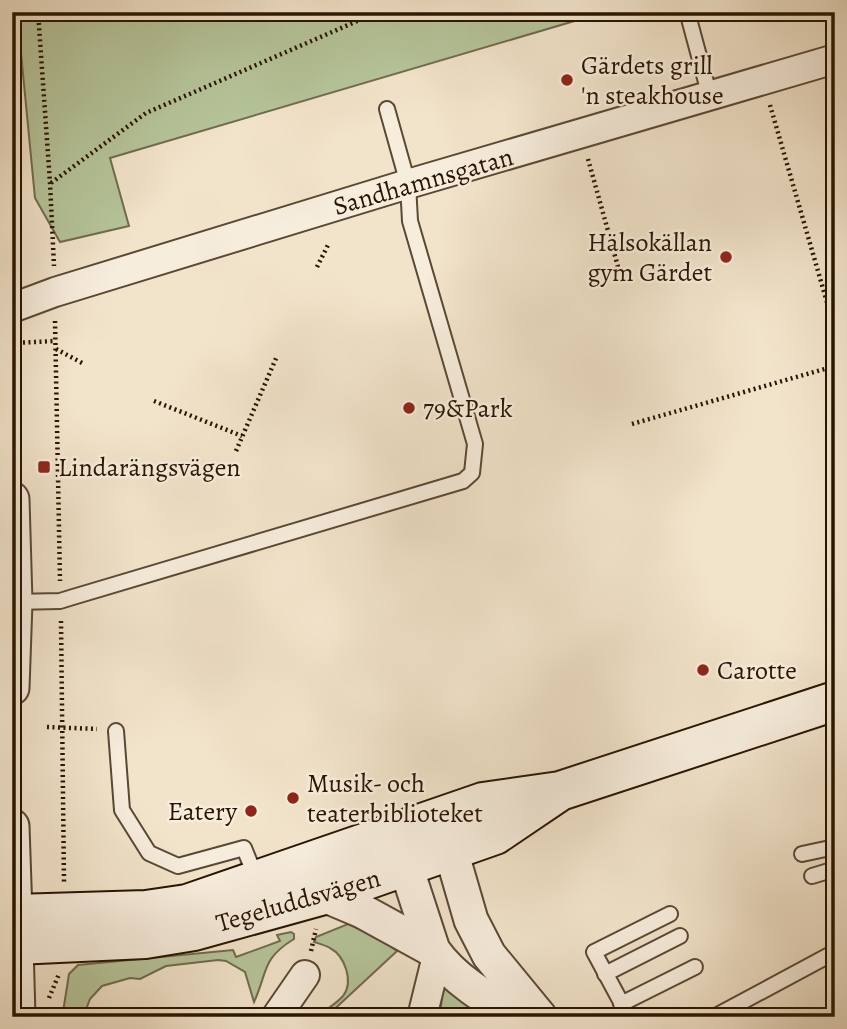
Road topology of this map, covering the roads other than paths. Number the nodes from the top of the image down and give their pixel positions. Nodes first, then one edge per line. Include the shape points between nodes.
1 (688, 15) dead end
2 (835, 59) edge
3 (710, 97) junction
4 (387, 109) dead end
5 (408, 184) junction
6 (12, 308) edge
7 (12, 499) edge
8 (14, 602) edge
9 (12, 688) edge
10 (835, 701) edge
11 (116, 731) dead end
12 (12, 826) edge
13 (446, 834) junction
14 (835, 847) edge
15 (401, 850) junction
16 (802, 854) dead end
17 (835, 869) edge
18 (812, 876) dead end
19 (258, 881) junction
20 (324, 895) junction
21 (670, 914) dead end
22 (16, 929) junction
23 (680, 936) dead end
24 (835, 952) edge
25 (435, 953) junction
26 (695, 967) dead end
27 (605, 974) junction
28 (305, 975) dead end
29 (621, 1004) junction
30 (33, 1013) edge
31 (422, 1013) edge
32 (276, 1017) edge
33 (518, 1017) edge
34 (540, 1017) edge
35 (629, 1017) edge
36 (714, 1017) edge

1 - 3 lane
2 - 3 street, Sandhamnsgatan
3 - 5 street, Sandhamnsgatan
4 - 5 lane
5 - 6 street, Sandhamnsgatan
5 - 8 lane via 410,221 475,444 472,473 463,481 60,601
7 - 8 street
8 - 9 street
10 - 13 main road, Tegeluddsvägen via 560,790 483,802
11 - 19 lane via 122,810 149,853 178,866 244,848
12 - 22 street
13 - 15 main road, Tegeluddsvägen
13 - 34 street via 471,920 489,955
14 - 16 lane
15 - 19 main road, Tegeluddsvägen
15 - 20 main road, Tegeluddsvägen
15 - 25 street
17 - 18 lane
19 - 22 main road, Tegeluddsvägen via 187,904
20 - 22 main road, Tegeluddsvägen via 194,931 145,939
20 - 25 street
21 - 27 lane via 594,952
22 - 30 street
23 - 27 lane
24 - 36 lane
25 - 31 street
25 - 33 street via 458,977
26 - 29 lane
27 - 29 lane
28 - 32 street
29 - 35 lane

